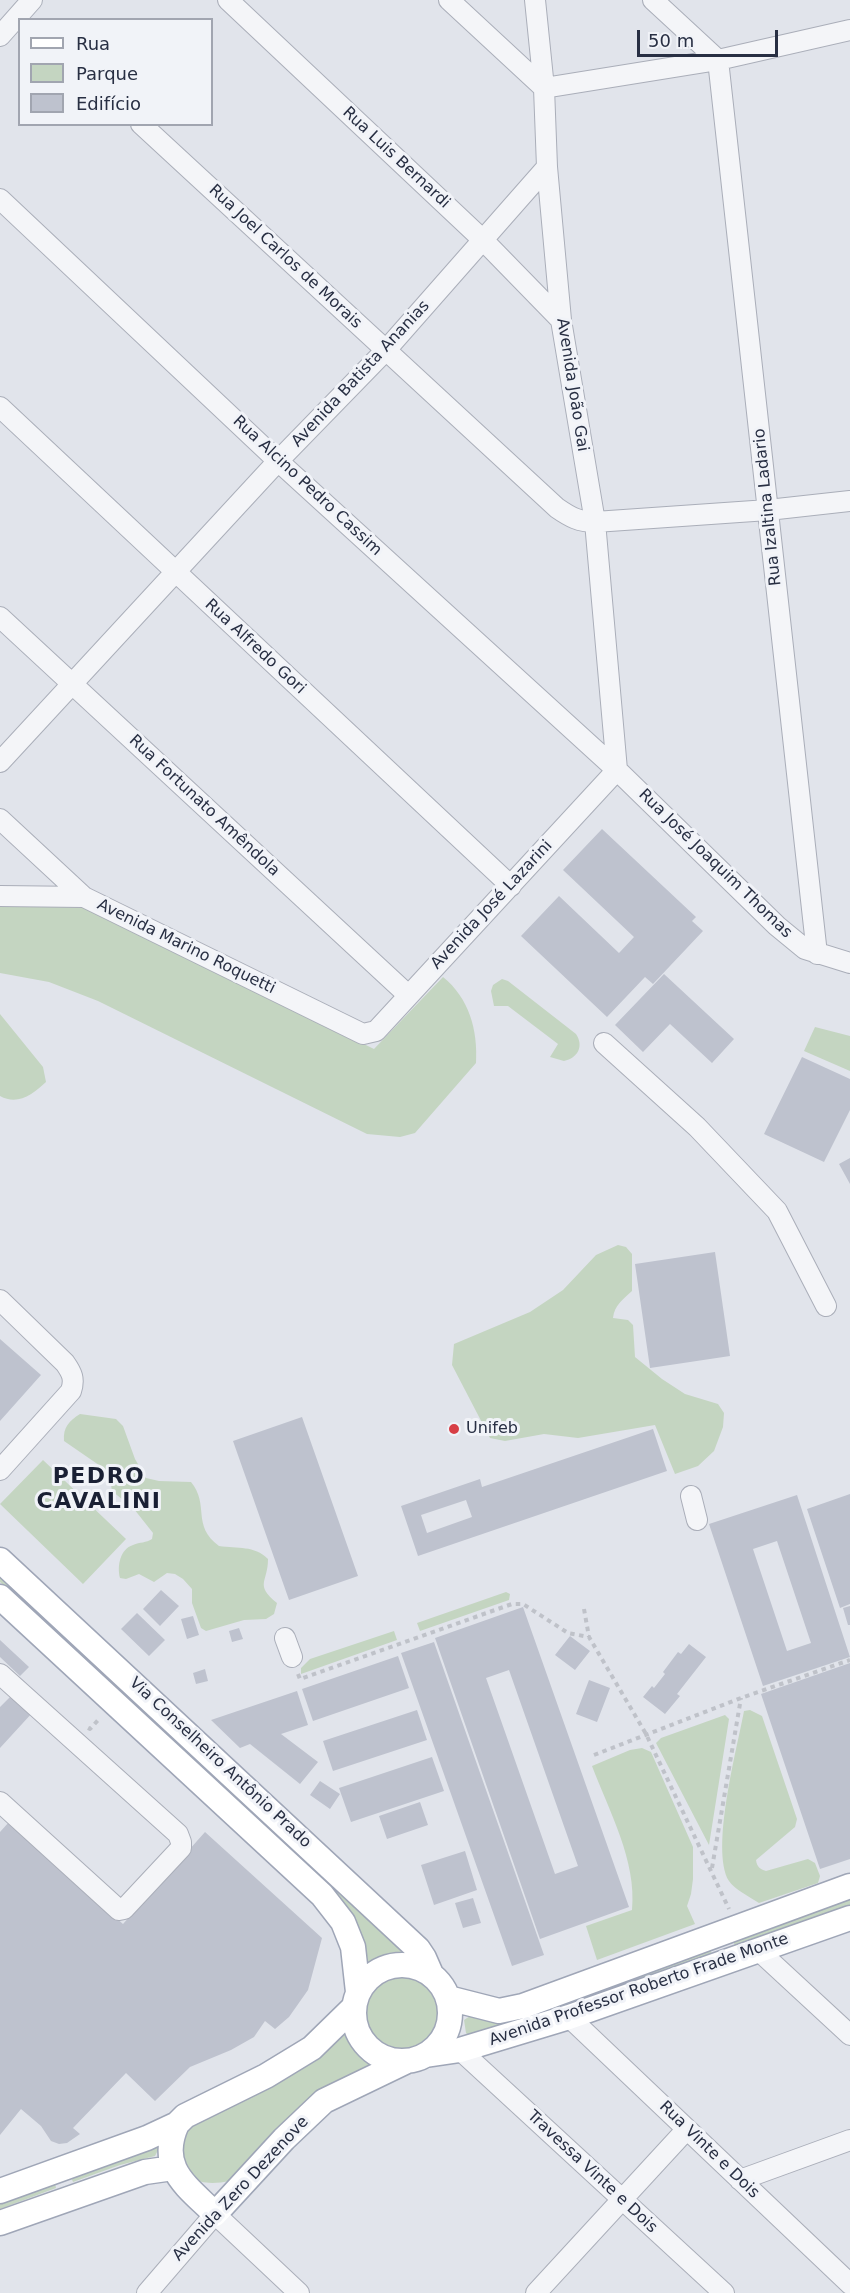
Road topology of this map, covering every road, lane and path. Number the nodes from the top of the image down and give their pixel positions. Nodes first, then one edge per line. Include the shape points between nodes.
1 (228, 0) edge
2 (448, 0) edge
3 (535, 0) edge
4 (653, 0) edge
5 (21, 8) edge
6 (850, 30) edge
7 (0, 36) edge
8 (718, 60) junction
9 (544, 88) junction
10 (143, 126) edge
11 (547, 167) junction
12 (0, 199) edge
13 (483, 240) junction
14 (561, 320) junction
15 (386, 350) junction
16 (0, 406) edge
17 (278, 461) junction
18 (850, 501) edge
19 (768, 510) junction
20 (595, 522) junction
21 (176, 573) junction
22 (0, 617) edge
23 (72, 684) junction
24 (0, 762) edge
25 (617, 770) junction
26 (0, 819) edge
27 (511, 886) junction
28 (0, 896) edge
29 (84, 897) junction
30 (817, 954) junction
31 (850, 963) edge
32 (408, 995) junction
33 (363, 1034) joint
34 (604, 1043) dead end
35 (0, 1300) edge
36 (826, 1306) dead end
37 (0, 1470) edge
38 (691, 1496) dead end
39 (696, 1520) dead end
40 (0, 1560) edge
41 (0, 1597) edge
42 (584, 1609) dead end
43 (589, 1637) junction
44 (285, 1638) dead end
45 (292, 1658) joint
46 (850, 1660) edge
47 (0, 1674) edge
48 (741, 1698) junction
49 (646, 1734) junction
50 (594, 1755) dead end
51 (0, 1802) edge
52 (712, 1869) junction
53 (850, 1886) edge
54 (850, 1918) edge
55 (718, 1934) junction
56 (758, 1950) junction
57 (431, 1974) junction
58 (448, 1998) junction
59 (356, 2000) junction
60 (569, 2017) junction
61 (850, 2035) edge
62 (460, 2050) junction
63 (416, 2058) junction
64 (177, 2124) junction
65 (687, 2129) junction
66 (850, 2140) edge
67 (173, 2168) junction
68 (247, 2179) junction
69 (740, 2180) junction
70 (189, 2187) junction
71 (0, 2190) edge
72 (623, 2199) junction
73 (215, 2214) junction
74 (0, 2223) edge
75 (850, 2284) edge
76 (147, 2293) edge
77 (299, 2293) edge
78 (536, 2293) edge
79 (724, 2293) edge

1 - 13 street, Rua Luis Bernardi
2 - 9 street
3 - 9 street, Avenida João Gai
4 - 8 street
5 - 7 street
6 - 8 street
8 - 9 street
8 - 19 street, Rua Izaltina Ladario
9 - 11 street, Avenida João Gai
10 - 15 street, Rua Joel Carlos de Morais
11 - 13 street, Avenida Batista Ananias
11 - 14 street, Avenida João Gai
12 - 17 street, Rua Alcino Pedro Cassim
13 - 14 street, Rua Luis Bernardi
13 - 15 street, Avenida Batista Ananias
14 - 20 street, Avenida João Gai
15 - 17 street, Avenida Batista Ananias
15 - 20 street, Rua Joel Carlos de Morais via 557,508 570,518
16 - 21 street, Rua Alfredo Gori
17 - 21 street, Avenida Batista Ananias
17 - 25 street, Rua Alcino Pedro Cassim
18 - 19 street, Rua Joel Carlos de Morais
19 - 20 street, Rua Joel Carlos de Morais
19 - 30 street, Rua Izaltina Ladario
20 - 25 street, Avenida João Gai
21 - 23 street, Avenida Batista Ananias
21 - 27 street, Rua Alfredo Gori
22 - 23 street, Rua Fortunato Amêndola
23 - 24 street, Avenida Batista Ananias
23 - 32 street, Rua Fortunato Amêndola
25 - 27 street, Avenida José Lazarini
25 - 30 street, Rua José Joaquim Thomas via 777,926
26 - 29 street
27 - 32 street, Avenida José Lazarini
28 - 29 street, Avenida Marino Roquetti
29 - 33 street, Avenida Marino Roquetti
30 - 31 street, Rua José Joaquim Thomas
32 - 33 street, Avenida José Lazarini via 376,1031
34 - 36 street via 697,1127 777,1211
35 - 37 street via 64,1363 74,1384
38 - 39 street
40 - 57 main road, Via Conselheiro Antônio Prado via 418,1949
41 - 59 main road, Via Conselheiro Antônio Prado via 322,1895 343,1922 353,1947
42 - 43 path
43 - 45 path via 568,1633 523,1604 512,1604 300,1679
43 - 49 path
44 - 45 street
46 - 48 path
47 - 51 street via 178,1834 181,1848 119,1910
48 - 49 path
48 - 52 path
49 - 50 path
49 - 52 path
52 - 55 path via 732,1916 714,1923
53 - 55 main road, Avenida Professor Roberto Frade Monte
54 - 56 main road, Avenida Professor Roberto Frade Monte
55 - 58 main road, Avenida Professor Roberto Frade Monte via 523,2006 500,2011
56 - 60 main road, Avenida Professor Roberto Frade Monte
56 - 61 street
57 - 58 main road
57 - 59 main road via 416,1966 382,1969 368,1978
58 - 63 main road via 447,2031 438,2045
59 - 63 main road via 354,2025 374,2053 390,2060
59 - 64 main road via 312,2048 185,2116
60 - 62 main road, Avenida Professor Roberto Frade Monte
60 - 65 street, Rua Vinte e Dois
62 - 63 main road, Avenida Professor Roberto Frade Monte
62 - 72 street, Travessa Vinte e Dois
63 - 68 main road, Avenida Zero Dezenove via 324,2101
64 - 67 main road via 170,2144
64 - 71 main road via 147,2139
65 - 69 street, Rua Vinte e Dois
65 - 72 street
66 - 69 street
67 - 70 main road
67 - 74 main road via 145,2172
68 - 70 main road via 219,2191
68 - 73 main road, Avenida Zero Dezenove
69 - 75 street, Rua Vinte e Dois
70 - 73 main road
72 - 78 street
72 - 79 street, Travessa Vinte e Dois
73 - 76 street, Avenida Zero Dezenove
73 - 77 street

